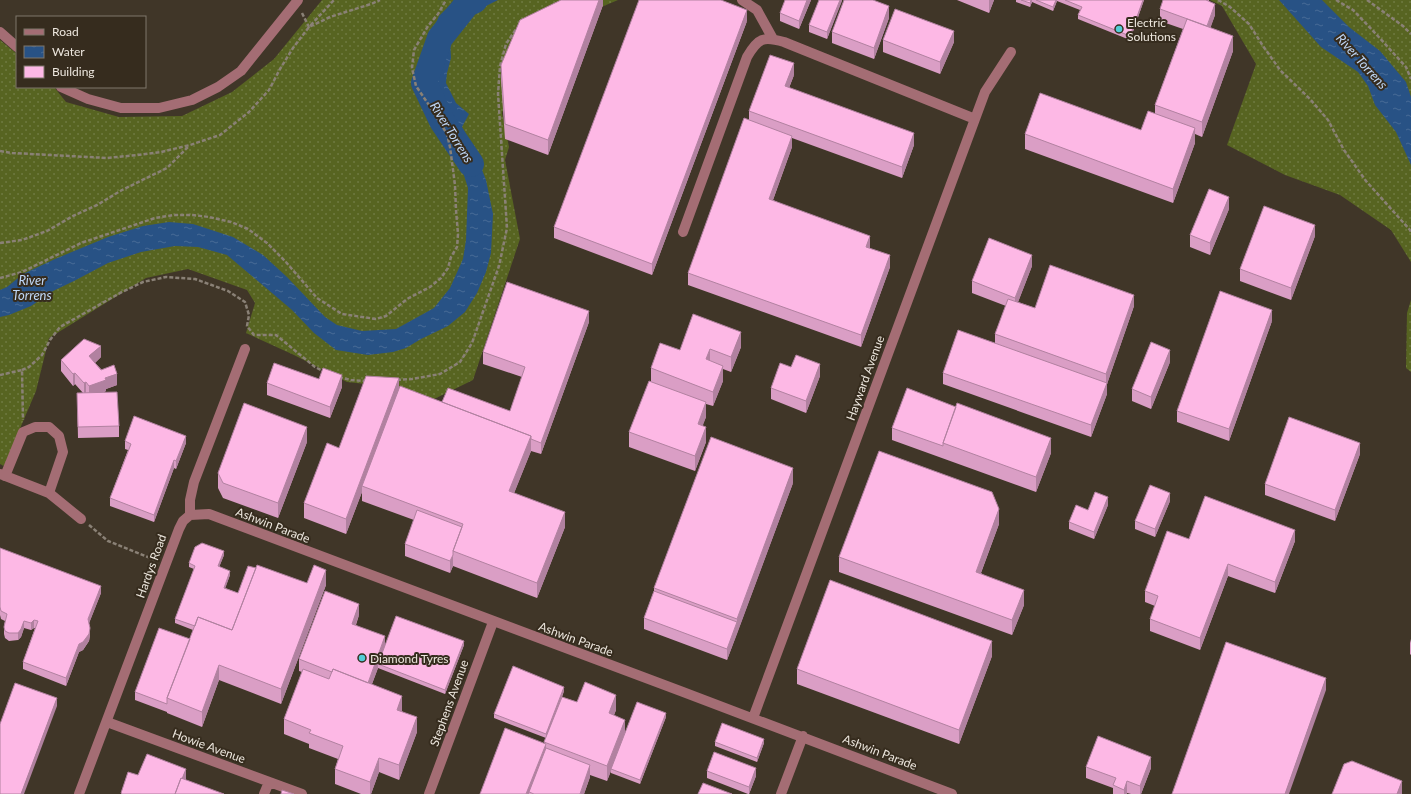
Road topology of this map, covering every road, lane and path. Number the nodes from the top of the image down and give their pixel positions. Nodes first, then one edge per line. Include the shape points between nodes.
1 (334, 0) edge
2 (446, 0) edge
3 (742, 0) edge
4 (1218, 0) edge
5 (1336, 0) edge
6 (1367, 0) edge
7 (296, 1) edge
8 (523, 26) edge
9 (309, 27) dead end
10 (0, 32) edge
11 (1411, 34) edge
12 (772, 39) junction
13 (16, 46) edge
14 (1012, 52) dead end
15 (1411, 79) edge
16 (63, 88) edge
17 (976, 119) junction
18 (190, 145) dead end
19 (683, 232) dead end
20 (1411, 232) edge
21 (0, 243) edge
22 (0, 278) edge
23 (245, 349) dead end
24 (22, 370) junction
25 (330, 374) edge
26 (0, 375) edge
27 (337, 376) edge
28 (397, 380) edge
29 (366, 381) edge
30 (23, 432) junction
31 (3, 475) edge
32 (49, 494) junction
33 (190, 514) junction
34 (81, 518) joint
35 (166, 564) junction
36 (493, 622) junction
37 (753, 718) junction
38 (107, 722) junction
39 (803, 736) junction
40 (269, 782) junction
41 (80, 794) edge
42 (264, 794) edge
43 (302, 794) edge
44 (429, 794) edge
45 (781, 794) edge
46 (952, 794) edge

1 - 9 path
2 - 22 path via 414,50 412,68 416,86 447,134 455,185 457,247 441,278 407,299 386,316 376,319 342,314 317,298 267,243 248,230 231,222 192,215 155,218 81,243 22,272
3 - 12 street via 757,10
4 - 20 path via 1249,24 1280,70 1328,120 1344,150 1366,181
5 - 15 path via 1353,10 1376,34 1406,67
6 - 11 path
7 - 16 street via 242,71 192,100 159,108 121,108 88,99
8 - 28 path via 516,29 506,44 500,66 507,228 499,266 472,344 460,362 440,374
10 - 13 street
12 - 17 street
12 - 19 street via 761,39 747,57
14 - 17 street, Hayward Avenue via 985,92
17 - 37 street, Hayward Avenue
18 - 21 path via 167,168 47,232 22,240
23 - 33 street via 194,482
24 - 25 path via 42,355 60,327 143,282 166,277 195,279 228,291 245,302 249,315 247,326 254,334 276,336 315,367
24 - 26 path
24 - 30 path
27 - 29 path
30 - 31 street
30 - 32 street via 35,427 50,427 59,436 63,452
31 - 32 street
32 - 34 street
33 - 35 street, Hardys Road via 179,529
33 - 36 street, Ashwin Parade via 209,514
34 - 35 path via 108,541
35 - 38 street, Hardys Road
36 - 37 street, Ashwin Parade
36 - 44 street, Stephens Avenue
37 - 39 street, Ashwin Parade
38 - 40 street, Howie Avenue
38 - 41 street, Hardys Road
39 - 45 street
39 - 46 street, Ashwin Parade
40 - 42 street
40 - 43 street, Howie Avenue

